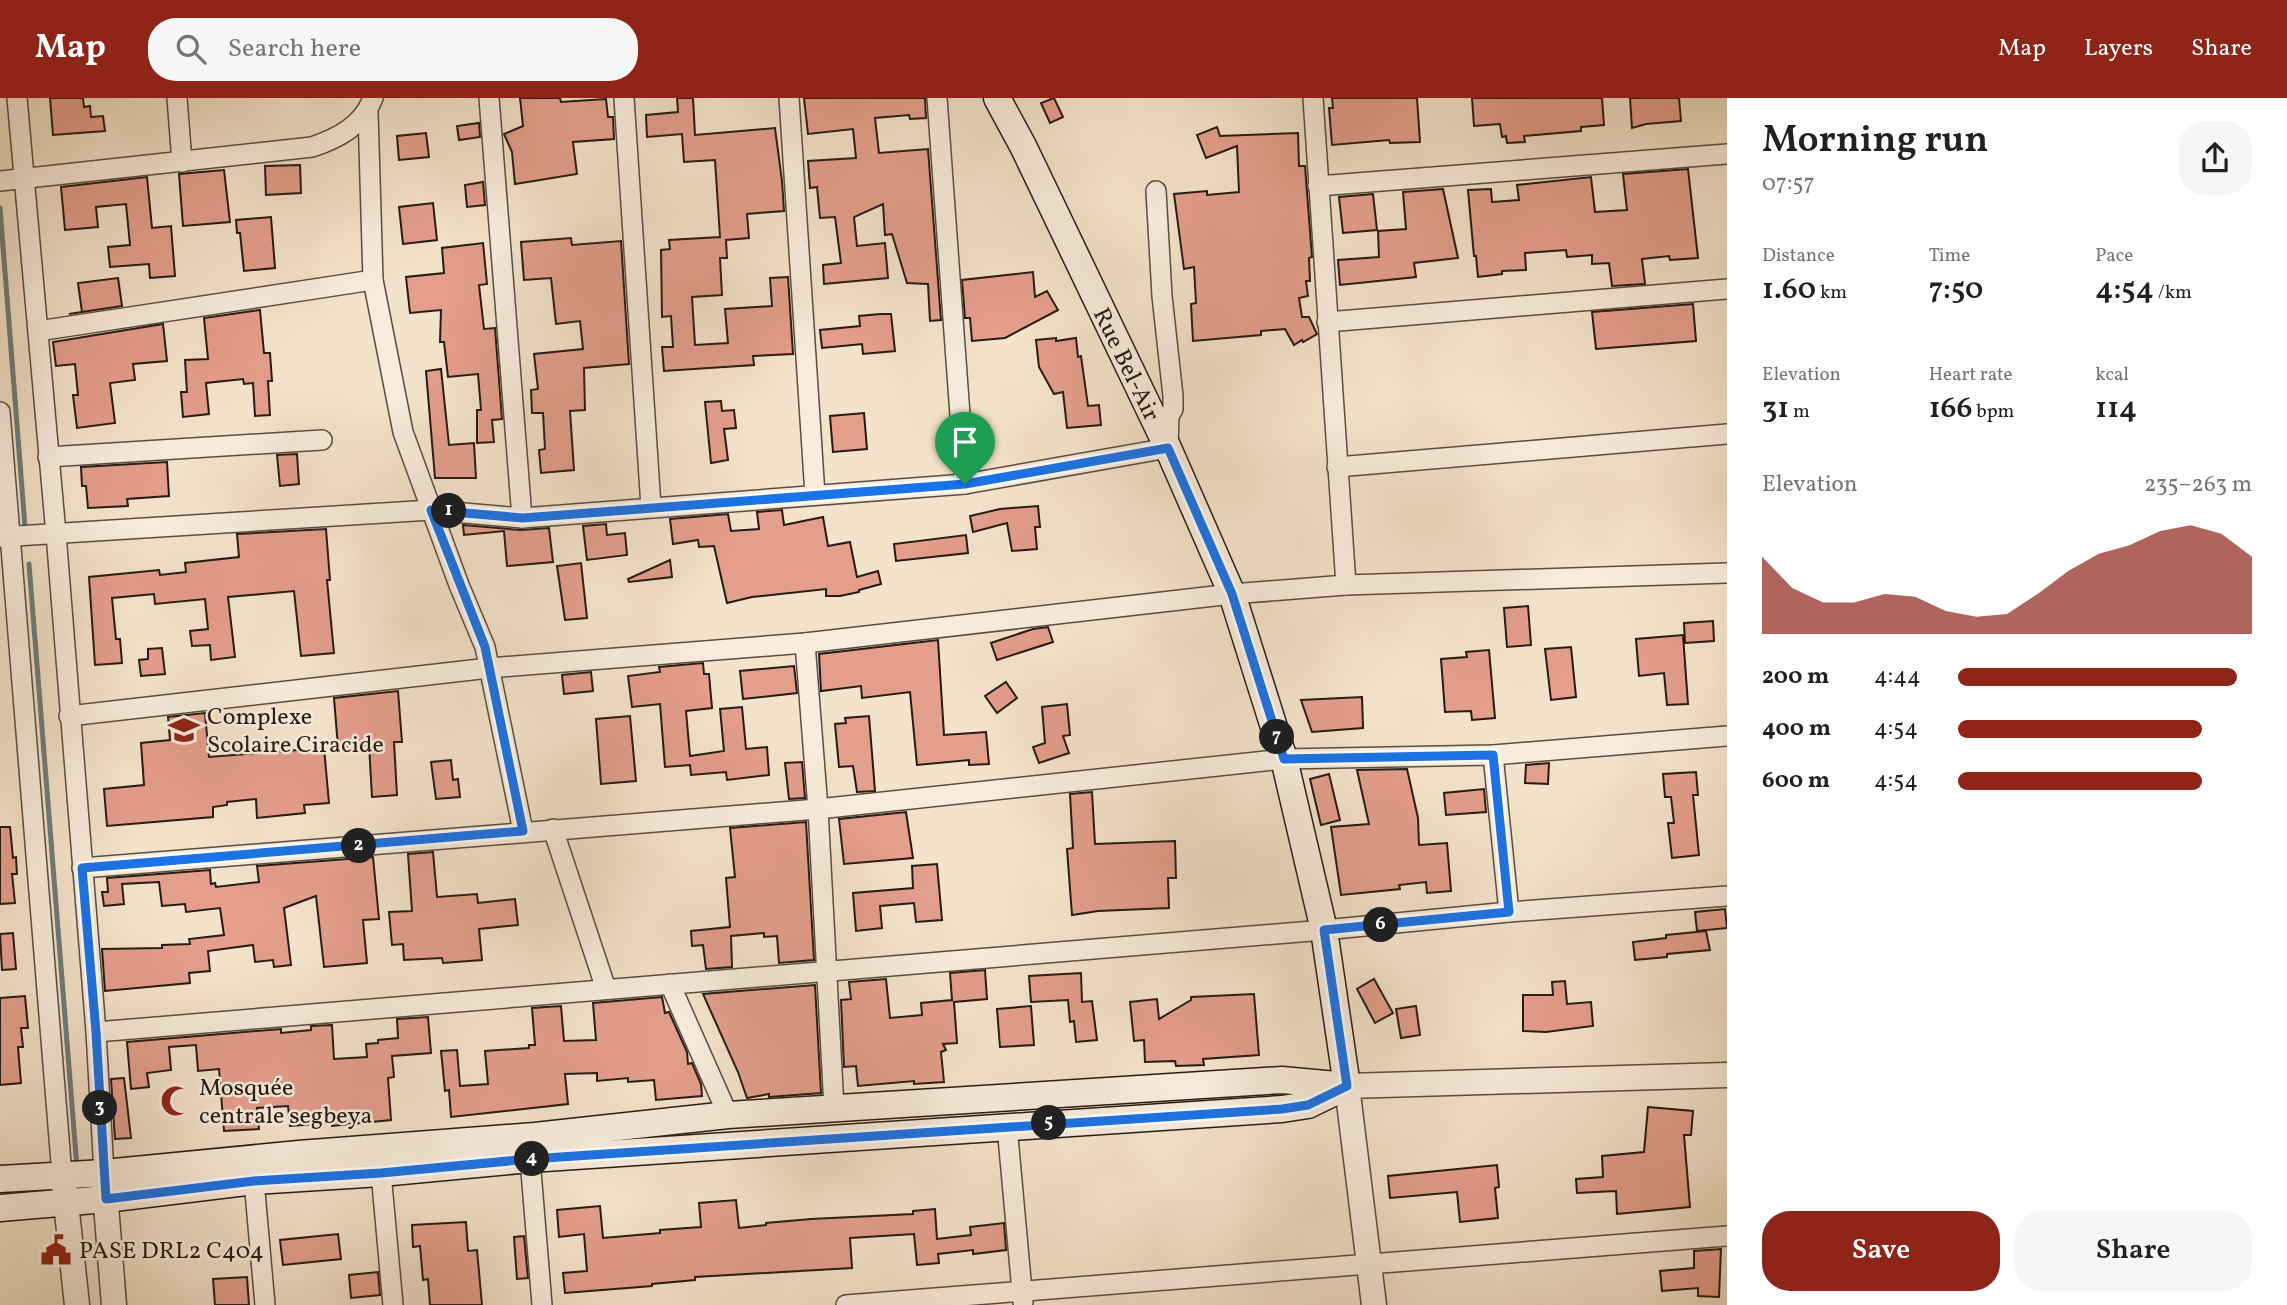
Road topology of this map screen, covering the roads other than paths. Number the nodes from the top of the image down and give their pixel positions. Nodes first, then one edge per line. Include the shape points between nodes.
1 (17, 98) edge
2 (177, 98) edge
3 (489, 98) edge
4 (624, 98) edge
5 (789, 98) edge
6 (937, 98) edge
7 (997, 98) edge
8 (1313, 98) edge
9 (371, 105) edge
10 (1727, 154) edge
11 (182, 162) junction
12 (24, 179) junction
13 (0, 181) edge
14 (1318, 186) junction
15 (1156, 191) dead end
16 (373, 280) junction
17 (1727, 289) edge
18 (1327, 322) junction
19 (38, 331) junction
20 (0, 412) edge
21 (1727, 434) edge
22 (321, 440) dead end
23 (1168, 448) junction
24 (48, 457) junction
25 (1337, 467) junction
26 (965, 484) junction
27 (815, 495) junction
28 (651, 507) junction
29 (431, 510) junction
30 (523, 518) junction
31 (56, 534) junction
32 (6, 536) edge
33 (1727, 573) edge
34 (1346, 585) junction
35 (1232, 594) junction
36 (805, 643) junction
37 (489, 668) junction
38 (69, 716) junction
39 (1727, 736) edge
40 (1493, 755) junction
41 (1284, 759) junction
42 (818, 809) junction
43 (553, 829) junction
44 (523, 831) junction
45 (82, 868) junction
46 (1727, 896) edge
47 (1509, 912) junction
48 (1324, 930) junction
49 (828, 971) junction
50 (670, 984) junction
51 (606, 989) junction
52 (96, 1032) junction
53 (1727, 1075) edge
54 (1347, 1086) junction
55 (834, 1108) junction
56 (728, 1115) junction
57 (1007, 1126) junction
58 (530, 1159) junction
59 (381, 1173) junction
60 (62, 1175) junction
61 (0, 1179) edge
62 (254, 1181) junction
63 (105, 1186) junction
64 (66, 1202) junction
65 (0, 1208) edge
66 (1727, 1236) edge
67 (1368, 1265) junction
68 (1023, 1299) edge
69 (77, 1305) edge
70 (114, 1305) edge
71 (265, 1305) edge
72 (393, 1305) edge
73 (541, 1305) edge
74 (846, 1305) edge
75 (1374, 1305) edge

1 - 12 street
2 - 11 street
3 - 30 street
4 - 28 street
5 - 27 street
6 - 26 street
7 - 23 main road, Rue Bel-Air
8 - 14 street
9 - 11 street via 357,123 312,147
9 - 16 street
10 - 14 street
11 - 12 street
12 - 13 street
12 - 19 street
14 - 18 street
15 - 23 street via 1173,396
16 - 19 street
16 - 29 street via 403,432
17 - 18 street
18 - 25 street
19 - 24 street
20 - 32 street
21 - 25 street
22 - 24 street
23 - 26 street
23 - 35 main road, Rue Bel-Air
24 - 31 street
25 - 34 street
26 - 27 street
27 - 28 street
28 - 30 street
29 - 30 street
29 - 31 street
29 - 37 street
31 - 32 street
31 - 38 street
32 - 60 street
33 - 34 street
34 - 35 street
35 - 36 street
35 - 41 main road, Rue Bel-Air
36 - 37 street
36 - 42 street
37 - 38 street
37 - 44 street
38 - 45 street
39 - 40 street
40 - 41 street
40 - 47 street
41 - 42 street
41 - 48 main road, Rue Bel-Air
42 - 43 street
42 - 49 street
43 - 44 street
43 - 51 street
44 - 45 street
45 - 52 street
46 - 47 street
47 - 48 street
48 - 49 street
48 - 54 main road, Rue Bel-Air
49 - 50 street
49 - 55 street
50 - 51 street
50 - 56 street
51 - 52 street
52 - 63 street
53 - 54 street
54 - 55 main road via 1282,1080
54 - 57 main road via 1308,1105 1282,1109
54 - 67 street
55 - 56 main road
56 - 63 main road via 299,1154
57 - 58 main road
57 - 68 street
58 - 59 main road
58 - 73 street
59 - 62 main road
59 - 72 street
60 - 61 main road
60 - 63 main road
60 - 64 street
62 - 63 main road
62 - 71 street
63 - 64 main road
63 - 70 street
64 - 65 main road
64 - 69 street
66 - 67 street
67 - 68 street
67 - 75 street
68 - 74 street

